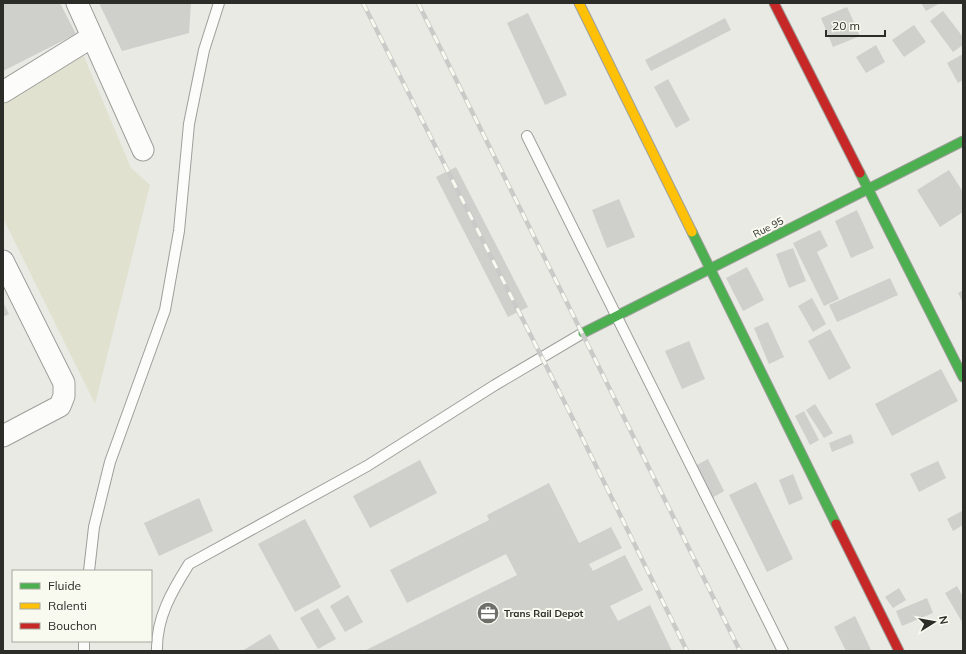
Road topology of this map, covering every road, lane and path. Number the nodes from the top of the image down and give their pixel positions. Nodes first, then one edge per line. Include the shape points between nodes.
1 (77, 3) edge
2 (219, 3) edge
3 (578, 3) edge
4 (774, 3) edge
5 (92, 37) junction
6 (3, 92) edge
7 (527, 136) dead end
8 (963, 141) edge
9 (143, 150) dead end
10 (868, 189) junction
11 (3, 261) edge
12 (710, 269) junction
13 (616, 317) junction
14 (583, 333) joint
15 (963, 377) edge
16 (3, 436) edge
17 (88, 570) edge
18 (157, 651) edge
19 (783, 651) edge
20 (899, 651) edge

1 - 5 street
2 - 17 lane via 204,50 189,124 179,231 165,310 110,462 94,527
3 - 12 street
4 - 10 street
5 - 6 street
5 - 9 street
7 - 13 lane
8 - 10 street, Rue 95
10 - 12 street, Rue 95
10 - 15 street
11 - 16 street via 64,383 64,396 60,406
12 - 13 street, Rue 95
12 - 20 street
13 - 14 street, Rue 95
13 - 19 lane
14 - 18 lane via 367,466 189,564 172,590 165,608 156,636

